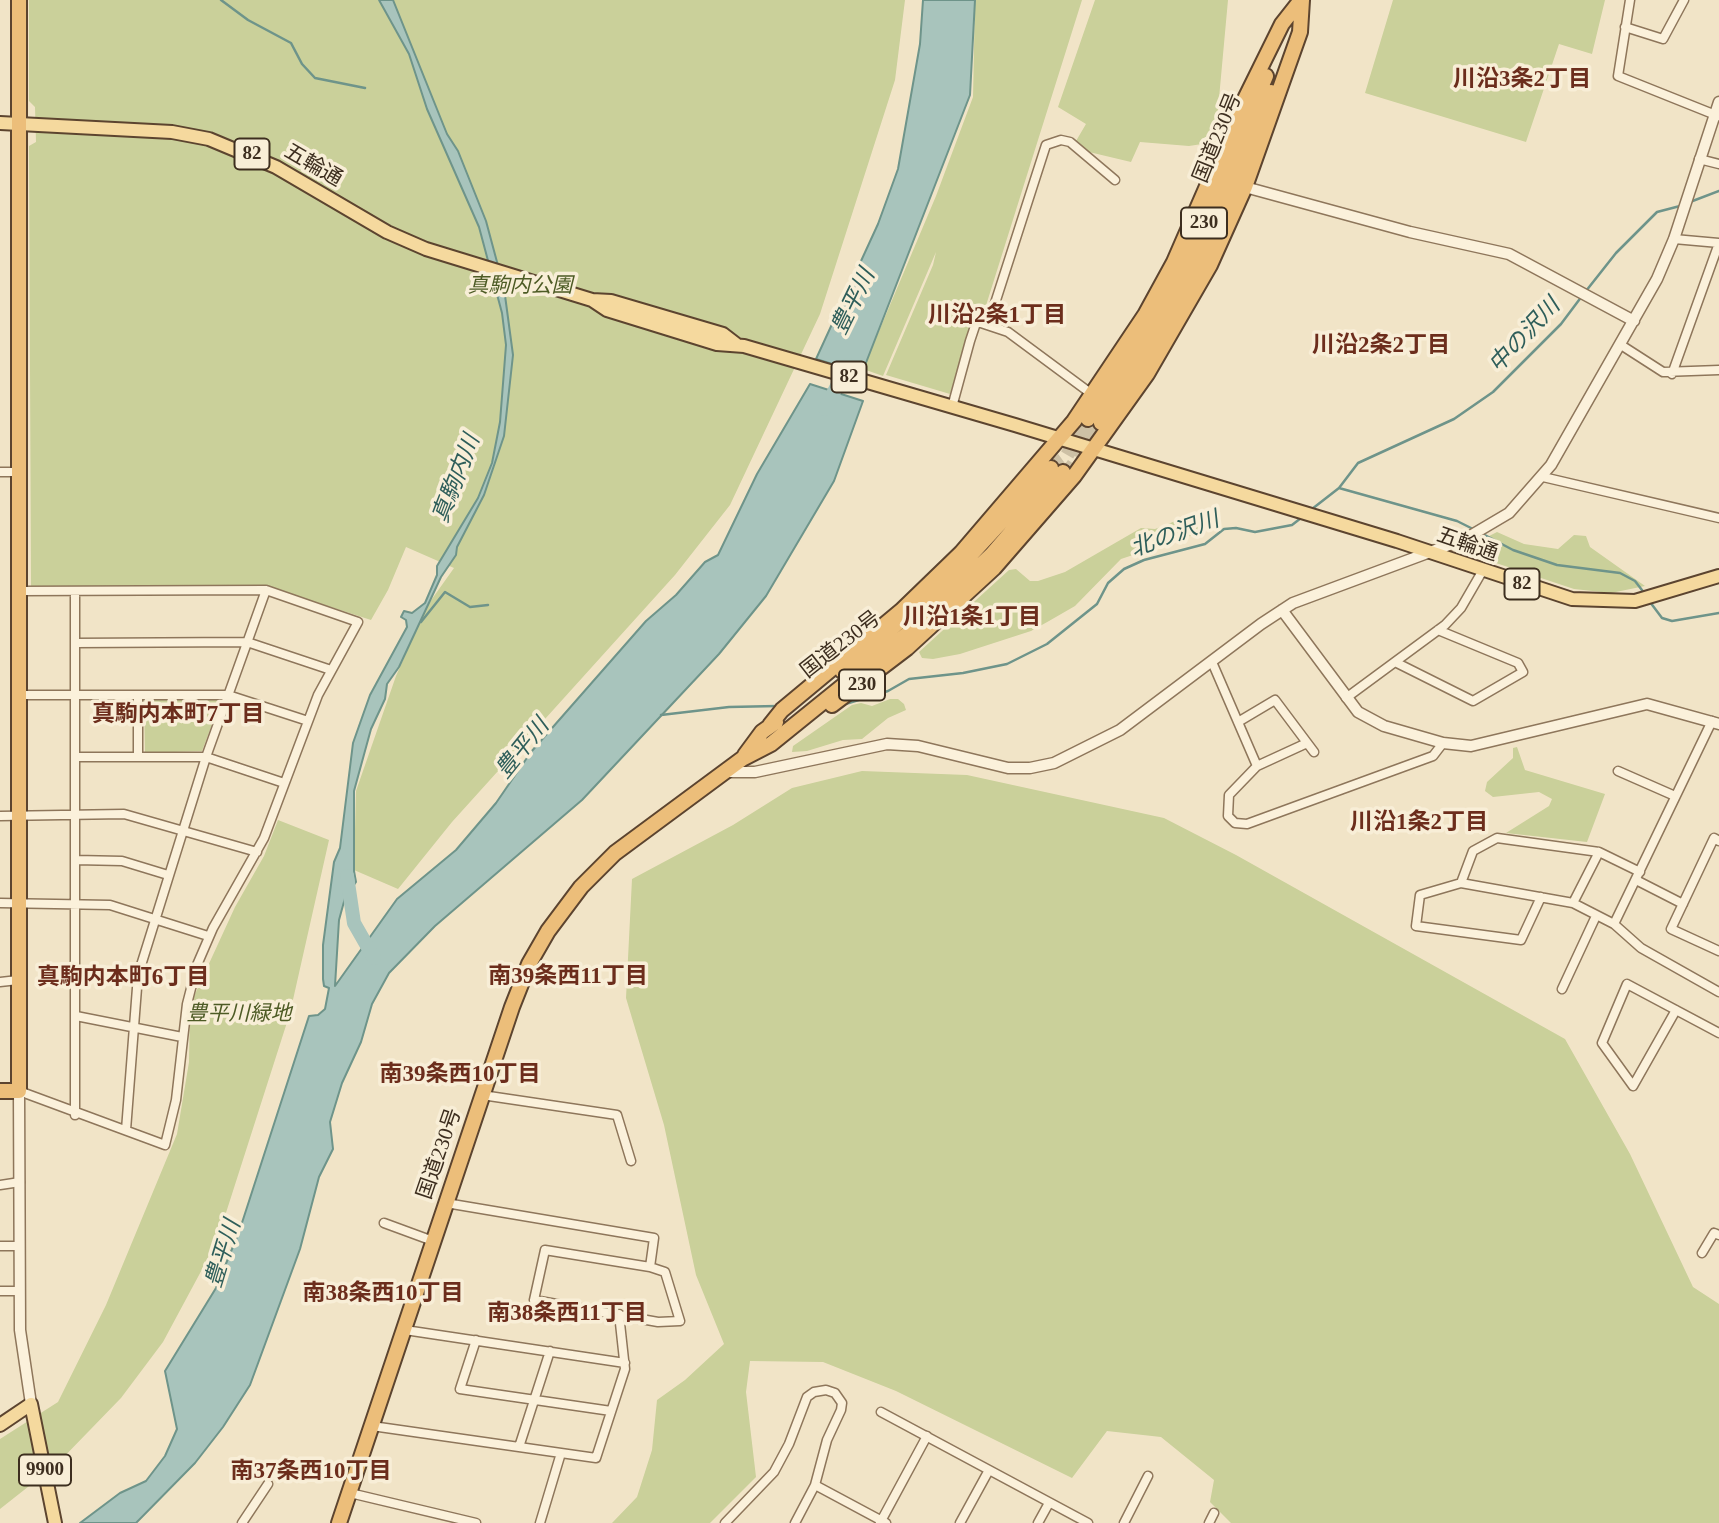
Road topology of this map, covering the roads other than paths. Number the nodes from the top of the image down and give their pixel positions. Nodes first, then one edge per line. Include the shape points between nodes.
1 (19, 0) edge
2 (1302, 0) edge
3 (1630, 0) edge
4 (1684, 0) edge
5 (1625, 27) junction
6 (1719, 102) edge
7 (1717, 115) edge
8 (0, 123) edge
9 (20, 124) junction
10 (1699, 159) junction
11 (1719, 164) edge
12 (1115, 180) dead end
13 (1245, 187) junction
14 (1674, 239) junction
15 (1719, 243) edge
16 (1634, 321) junction
17 (988, 325) junction
18 (1621, 345) junction
19 (1719, 370) edge
20 (1672, 374) junction
21 (1093, 395) junction
22 (952, 407) junction
23 (1095, 421) tunnel mouth
24 (1059, 440) junction
25 (1092, 451) junction
26 (0, 471) edge
27 (19, 472) junction
28 (1543, 477) junction
29 (1719, 518) edge
30 (1428, 552) junction
31 (1483, 570) junction
32 (1719, 576) edge
33 (20, 590) junction
34 (266, 590) junction
35 (75, 591) junction
36 (1282, 610) junction
37 (1438, 630) junction
38 (247, 642) junction
39 (75, 643) junction
40 (1212, 662) junction
41 (1397, 663) junction
42 (331, 670) junction
43 (20, 695) junction
44 (75, 695) junction
45 (138, 695) junction
46 (228, 695) junction
47 (1346, 698) junction
48 (807, 718) junction
49 (308, 721) junction
50 (775, 721) junction
51 (1238, 722) junction
52 (1716, 723) edge
53 (1307, 743) junction
54 (1443, 743) junction
55 (1314, 752) dead end
56 (138, 757) junction
57 (206, 757) junction
58 (76, 758) junction
59 (742, 759) junction
60 (1258, 766) junction
61 (1618, 771) dead end
62 (724, 772) junction
63 (284, 783) junction
64 (1675, 796) junction
65 (76, 814) junction
66 (19, 815) junction
67 (0, 816) edge
68 (184, 831) junction
69 (1719, 841) edge
70 (257, 852) junction
71 (1599, 852) junction
72 (76, 860) junction
73 (168, 875) junction
74 (1638, 876) junction
75 (1461, 883) junction
76 (1541, 897) junction
77 (0, 903) edge
78 (1573, 903) junction
79 (19, 904) junction
80 (1683, 904) junction
81 (76, 905) junction
82 (1596, 916) junction
83 (154, 918) junction
84 (1614, 925) junction
85 (208, 936) junction
86 (1719, 950) edge
87 (18, 980) junction
88 (0, 982) edge
89 (1562, 989) dead end
90 (1719, 992) edge
91 (1676, 1010) junction
92 (76, 1016) junction
93 (132, 1028) junction
94 (1719, 1033) edge
95 (182, 1037) junction
96 (0, 1091) edge
97 (19, 1091) junction
98 (482, 1095) junction
99 (75, 1115) junction
100 (126, 1130) junction
101 (631, 1161) dead end
102 (20, 1182) junction
103 (0, 1185) edge
104 (446, 1203) junction
105 (384, 1223) dead end
106 (1719, 1236) edge
107 (433, 1241) junction
108 (0, 1246) edge
109 (20, 1246) junction
110 (1702, 1253) dead end
111 (650, 1267) junction
112 (0, 1291) edge
113 (20, 1291) junction
114 (619, 1314) junction
115 (405, 1330) junction
116 (475, 1340) junction
117 (550, 1352) junction
118 (625, 1363) junction
119 (535, 1401) junction
120 (32, 1410) junction
121 (611, 1411) junction
122 (881, 1412) dead end
123 (0, 1426) edge
124 (372, 1426) junction
125 (926, 1436) junction
126 (519, 1447) junction
127 (561, 1453) junction
128 (989, 1470) junction
129 (1148, 1476) dead end
130 (268, 1484) dead end
131 (815, 1485) junction
132 (349, 1493) junction
133 (1049, 1503) junction
134 (434, 1513) junction
135 (1214, 1513) dead end
136 (882, 1522) edge
137 (55, 1523) edge
138 (242, 1523) edge
139 (339, 1523) edge
140 (431, 1523) edge
141 (476, 1523) edge
142 (540, 1523) edge
143 (725, 1523) edge
144 (796, 1523) edge
145 (960, 1523) edge
146 (1038, 1523) edge
147 (1088, 1523) edge
148 (1124, 1523) edge
149 (1209, 1523) edge

1 - 9 highway
2 - 13 highway via 1300,32
2 - 21 highway via 1282,24 1250,89 1174,262
2 - 23 highway, 国道230号 / 230 via 1296,27 1216,227 1149,350
3 - 5 street
4 - 5 street via 1663,39
5 - 7 street via 1618,76
6 - 7 street
7 - 10 street
8 - 9 main road, 五輪通 / 82
9 - 22 main road, 五輪通 / 82 via 173,132 209,139 276,167 387,232 460,261 592,300 611,300 737,344
9 - 27 highway
10 - 11 street
10 - 14 street
12 - 17 street via 1070,142 1046,145
13 - 16 street via 1509,254
13 - 25 highway via 1185,311
14 - 15 street
14 - 16 street
15 - 20 street
16 - 18 street
17 - 21 street via 1008,332
17 - 22 street via 976,323
18 - 20 street
18 - 28 street
19 - 20 street
21 - 24 highway
22 - 24 main road, 82
24 - 25 main road, 82
24 - 50 highway via 961,553
25 - 30 main road, 五輪通 / 82
25 - 48 highway, 230 via 993,568 857,689
26 - 27 street
27 - 33 highway
28 - 29 street
28 - 30 street via 1509,513 1486,528
30 - 31 main road, 五輪通 / 82
30 - 36 street
31 - 32 main road, 五輪通 / 82 via 1572,599 1618,602
31 - 37 street via 1461,608
33 - 35 street
33 - 43 highway
34 - 35 street
34 - 38 street
34 - 42 street via 358,622
35 - 39 street
36 - 40 street
36 - 47 street
37 - 41 street
37 - 41 street via 1518,663 1523,672 1473,701
38 - 39 street
38 - 42 street
38 - 46 street
39 - 44 street
40 - 51 street
40 - 62 street via 1120,730 1043,766 1008,768 918,746 887,744 755,772
41 - 47 street
42 - 49 street
43 - 44 street
43 - 66 highway
44 - 45 street
44 - 58 street
45 - 46 street
45 - 56 street
46 - 49 street
46 - 57 street
47 - 54 street via 1371,720
48 - 50 highway, 国道230号 / 230 via 992,554 1057,470 968,561 867,652
48 - 59 highway, 国道230号 / 230
49 - 63 street
50 - 59 highway, 国道230号 / 230
51 - 53 street via 1275,700
51 - 60 street
52 - 54 street via 1647,704 1471,746
52 - 64 street
53 - 55 street
53 - 60 street
54 - 60 street via 1433,756 1247,824 1235,823 1228,816 1229,795
56 - 57 street
56 - 58 street
57 - 63 street
57 - 68 street
58 - 65 street
59 - 62 highway, 国道230号 / 230
61 - 64 street
62 - 98 highway, 国道230号 / 230 via 615,853 569,901 541,940 523,977
63 - 70 street
64 - 74 street
65 - 66 street
65 - 68 street via 124,814
65 - 72 street
66 - 67 street
66 - 79 highway
68 - 70 street
68 - 73 street
69 - 80 street via 1714,838
70 - 85 street
71 - 74 street
71 - 75 street via 1497,838 1473,850
71 - 78 street
72 - 73 street via 122,861
72 - 81 street
73 - 83 street
74 - 80 street
74 - 84 street
75 - 76 street
75 - 76 street via 1420,895 1416,926 1521,940
76 - 78 street
77 - 79 street
78 - 82 street
79 - 81 street
79 - 87 highway
80 - 86 street via 1671,929
81 - 83 street via 110,905
81 - 92 street
82 - 84 street
82 - 89 street
83 - 85 street
83 - 93 street via 138,975
84 - 90 street via 1641,948
85 - 95 street
87 - 88 street
87 - 97 highway
91 - 91 street via 1664,1029 1633,1086 1602,1044 1627,984
91 - 94 street
92 - 93 street
92 - 99 street
93 - 95 street
93 - 100 street
95 - 100 street via 176,1100 165,1145
96 - 97 highway
97 - 99 street
97 - 102 street
98 - 101 street via 617,1115
98 - 104 highway, 国道230号 / 230
99 - 100 street
102 - 103 street
102 - 109 street
104 - 107 highway, 国道230号 / 230
104 - 111 street via 654,1238
105 - 107 street
106 - 110 street via 1714,1233
107 - 115 highway, 国道230号 / 230
108 - 109 street
109 - 113 street
111 - 114 street via 666,1272 680,1321 658,1322
111 - 114 street via 545,1250 534,1300
112 - 113 street
113 - 120 street via 22,1356
114 - 118 street
115 - 116 street
115 - 124 highway, 国道230号 / 230
116 - 117 street
116 - 119 street via 460,1389
117 - 118 street
117 - 119 street
118 - 121 street
119 - 121 street
119 - 126 street
120 - 123 main road
120 - 137 main road, 9900
121 - 127 street via 596,1458
122 - 125 street
124 - 126 street
124 - 132 highway, 国道230号 / 230
125 - 128 street
125 - 136 street
126 - 127 street
127 - 142 street
128 - 133 street
128 - 145 street
129 - 148 street
130 - 138 street
131 - 136 street
131 - 143 street via 842,1403 826,1390 807,1397 774,1472
131 - 144 street
132 - 134 street
132 - 139 highway, 国道230号 / 230
133 - 146 street
133 - 147 street
134 - 140 street
134 - 141 street
135 - 149 street

